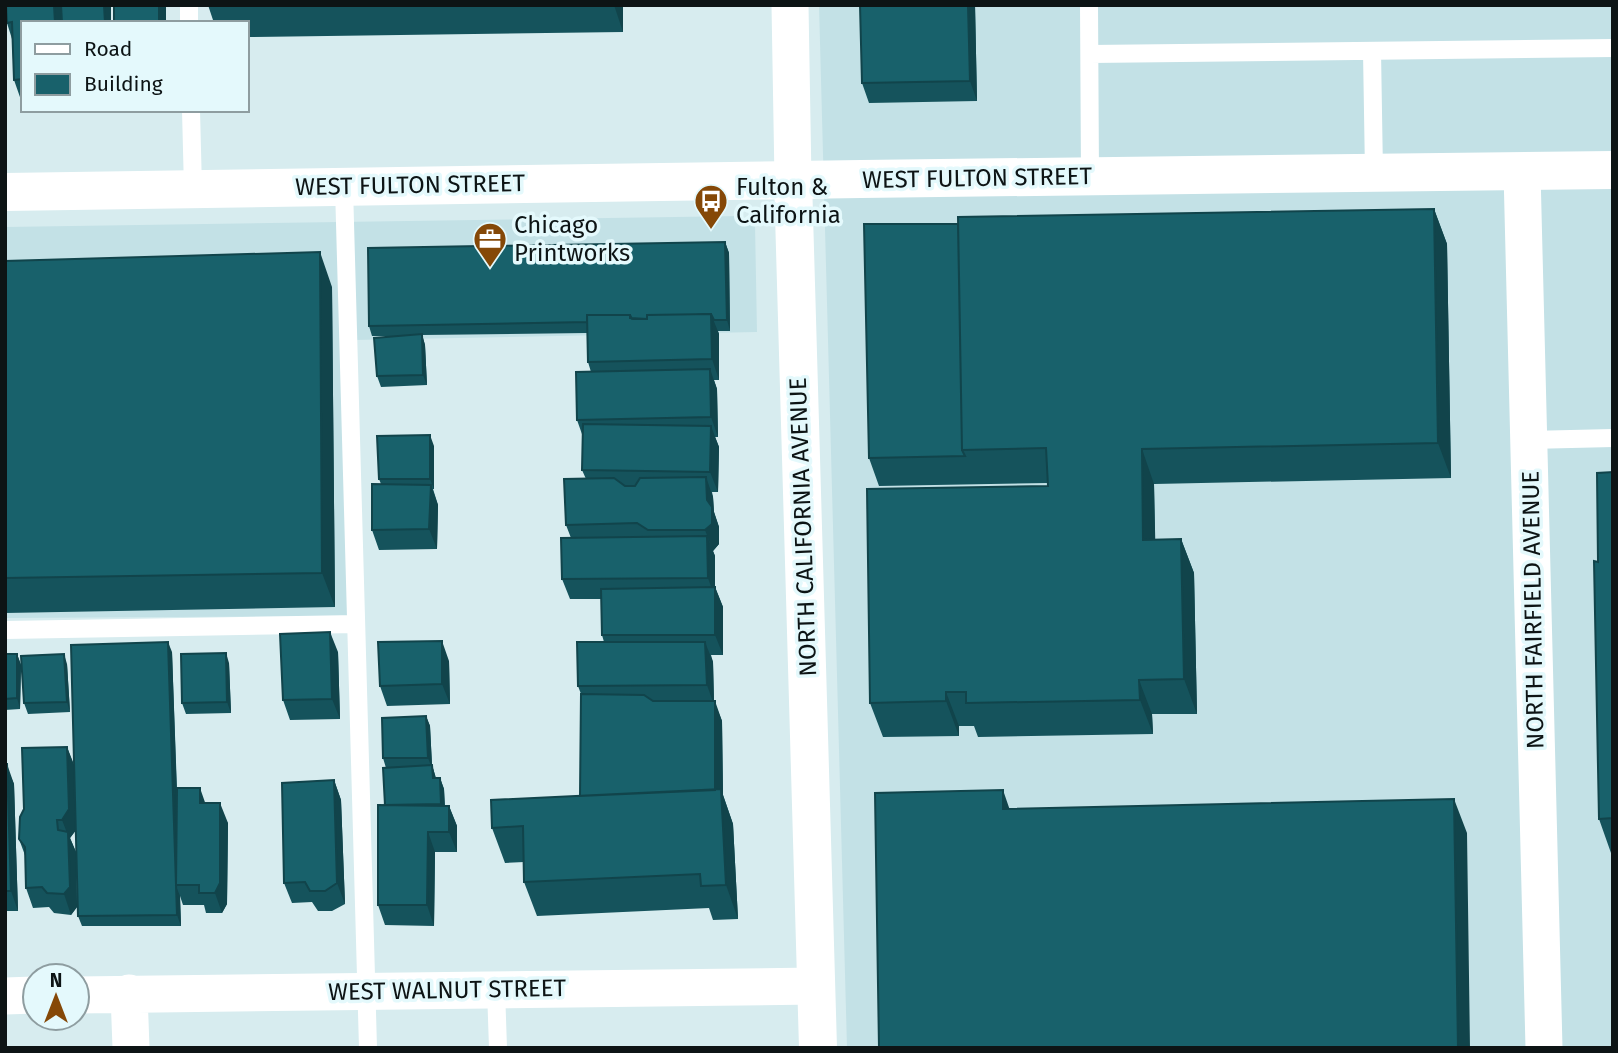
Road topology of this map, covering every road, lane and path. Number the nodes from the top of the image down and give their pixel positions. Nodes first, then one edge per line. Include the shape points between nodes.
1 (790, 5) edge
2 (1089, 5) edge
3 (1613, 48) edge
4 (1372, 51) junction
5 (1090, 54) junction
6 (191, 112) edge
7 (1613, 170) edge
8 (1522, 172) junction
9 (1374, 173) junction
10 (1090, 176) junction
11 (793, 180) junction
12 (344, 187) junction
13 (194, 189) junction
14 (5, 192) edge
15 (1613, 438) edge
16 (1529, 440) junction
17 (356, 624) junction
18 (5, 630) edge
19 (816, 986) junction
20 (496, 989) junction
21 (366, 990) junction
22 (129, 993) junction
23 (91, 994) edge
24 (131, 1048) edge
25 (368, 1048) edge
26 (498, 1048) edge
27 (818, 1048) edge
28 (1544, 1048) edge

1 - 11 street, NORTH CALIFORNIA AVENUE
2 - 5 lane
3 - 4 lane
4 - 5 lane
4 - 9 lane
5 - 10 lane
6 - 13 lane
7 - 8 street, WEST FULTON STREET
8 - 9 street, WEST FULTON STREET
8 - 16 street, NORTH FAIRFIELD AVENUE
9 - 10 street, WEST FULTON STREET
10 - 11 street, WEST FULTON STREET
11 - 12 street, WEST FULTON STREET
11 - 19 street, NORTH CALIFORNIA AVENUE
12 - 13 street, WEST FULTON STREET
12 - 17 lane
13 - 14 street, WEST FULTON STREET
15 - 16 lane
16 - 28 street, NORTH FAIRFIELD AVENUE
17 - 18 lane
17 - 21 lane
19 - 20 street, WEST WALNUT STREET
19 - 27 street, NORTH CALIFORNIA AVENUE
20 - 21 street, WEST WALNUT STREET
20 - 26 lane
21 - 22 street, WEST WALNUT STREET
21 - 25 lane
22 - 23 street, WEST WALNUT STREET
22 - 24 street

